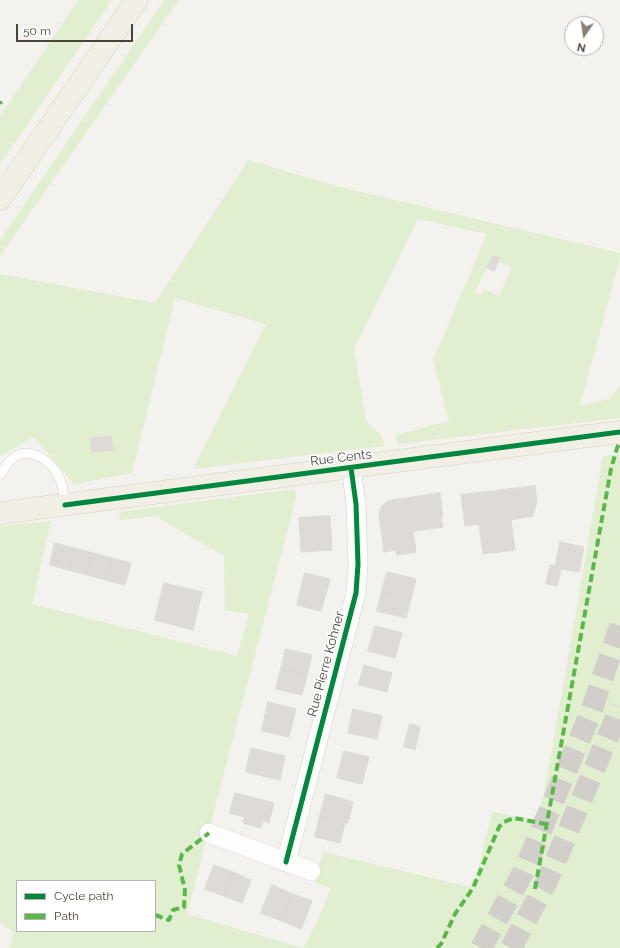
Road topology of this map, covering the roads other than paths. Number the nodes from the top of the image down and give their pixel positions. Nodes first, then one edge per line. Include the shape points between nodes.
1 (138, 0) edge
2 (0, 199) edge
3 (620, 432) edge
4 (351, 468) junction
5 (0, 475) edge
6 (65, 505) junction
7 (0, 513) edge
8 (209, 833) dead end
9 (286, 862) junction
10 (310, 872) dead end

1 - 2 main road
3 - 4 main road, Rue Cents
4 - 6 main road, Rue Cents
4 - 9 street, Rue Pierre Kohner via 356,504 356,593
5 - 6 lane via 14,457 24,454 45,460 60,478
6 - 7 main road, Rue Cents
8 - 9 street
9 - 10 street

